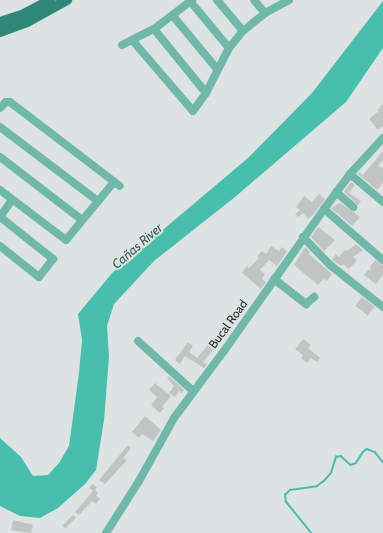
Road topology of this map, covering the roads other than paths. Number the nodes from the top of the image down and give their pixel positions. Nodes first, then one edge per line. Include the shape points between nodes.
1 (50, 0) edge
2 (67, 0) edge
3 (218, 0) edge
4 (254, 0) edge
5 (289, 0) edge
6 (191, 1) edge
7 (265, 13) junction
8 (173, 16) junction
9 (0, 22) edge
10 (154, 29) junction
11 (0, 32) edge
12 (243, 32) junction
13 (133, 40) junction
14 (122, 45) dead end
15 (229, 48) junction
16 (217, 69) junction
17 (206, 93) junction
18 (0, 108) edge
19 (0, 127) edge
20 (383, 129) edge
21 (383, 138) edge
22 (0, 157) edge
23 (350, 174) junction
24 (0, 190) edge
25 (336, 192) junction
26 (12, 200) junction
27 (98, 201) junction
28 (383, 202) edge
29 (353, 207) dead end
30 (324, 208) junction
31 (0, 217) edge
32 (82, 220) junction
33 (303, 237) junction
34 (0, 246) edge
35 (383, 260) edge
36 (274, 279) junction
37 (314, 297) dead end
38 (383, 307) edge
39 (138, 342) dead end
40 (193, 391) junction
41 (106, 533) edge

1 - 9 main road via 24,14
2 - 11 main road via 27,22
3 - 12 street
4 - 7 street
5 - 7 street
6 - 8 street
6 - 15 street
7 - 12 street
8 - 10 street
8 - 16 street
10 - 13 street
10 - 17 street
12 - 15 street
13 - 14 street
13 - 17 street via 193,111
15 - 16 street
16 - 17 street
18 - 27 street via 6,102 10,102 117,184
19 - 27 street
20 - 21 street
21 - 23 street, Bucal Road
22 - 32 street
23 - 25 street, Bucal Road
23 - 28 street
24 - 26 street
25 - 29 street
25 - 30 street, Bucal Road
26 - 31 street
26 - 32 street via 66,240
27 - 32 street
30 - 33 street, Bucal Road
30 - 35 street
31 - 34 street via 53,259 39,277
33 - 36 street, Bucal Road
33 - 38 street via 330,265
36 - 37 street via 306,304
36 - 40 street, Bucal Road
39 - 40 street
40 - 41 street, Bucal Road via 174,418

